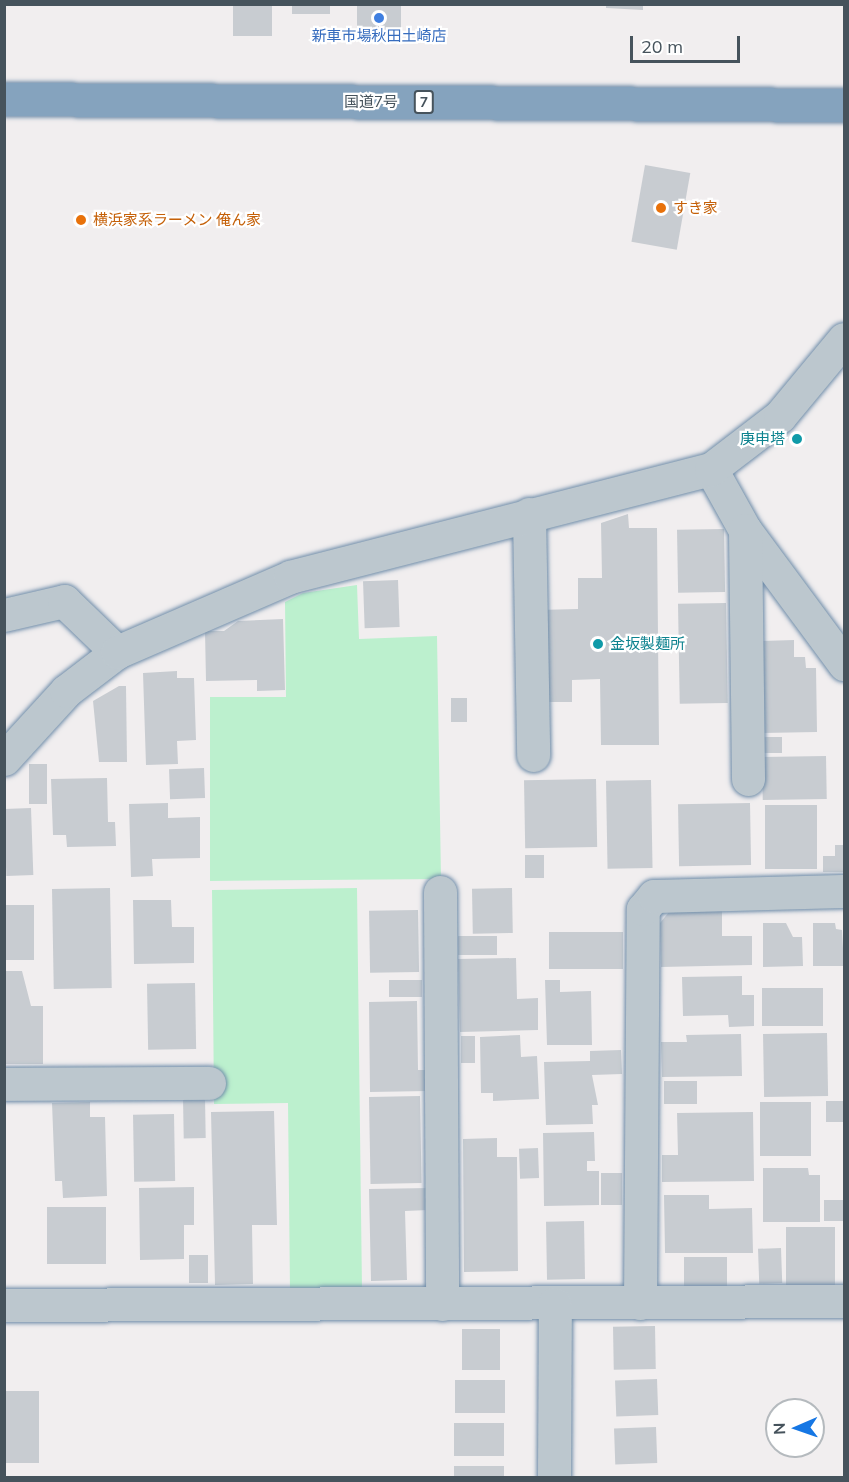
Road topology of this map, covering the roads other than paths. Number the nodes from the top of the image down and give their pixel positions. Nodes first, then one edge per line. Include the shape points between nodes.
1 (4, 99) edge
2 (844, 105) edge
3 (844, 339) edge
4 (711, 469) junction
5 (529, 514) junction
6 (745, 530) junction
7 (4, 615) edge
8 (117, 652) junction
9 (844, 664) edge
10 (533, 755) dead end
11 (4, 759) edge
12 (748, 779) dead end
13 (844, 891) edge
14 (440, 892) dead end
15 (210, 1083) dead end
16 (4, 1084) edge
17 (844, 1301) edge
18 (640, 1303) junction
19 (442, 1304) junction
20 (555, 1304) junction
21 (4, 1305) edge
22 (554, 1478) edge

1 - 2 highway, 国道7号 / 7
3 - 4 street via 780,416
4 - 5 street
4 - 6 street
5 - 8 street via 290,577
5 - 10 street
6 - 9 street
6 - 12 street
7 - 8 street via 64,601
8 - 11 street via 66,691
13 - 18 street via 654,896 643,909
14 - 19 street
15 - 16 street
17 - 18 street
18 - 20 street
19 - 20 street
19 - 21 street
20 - 22 street

